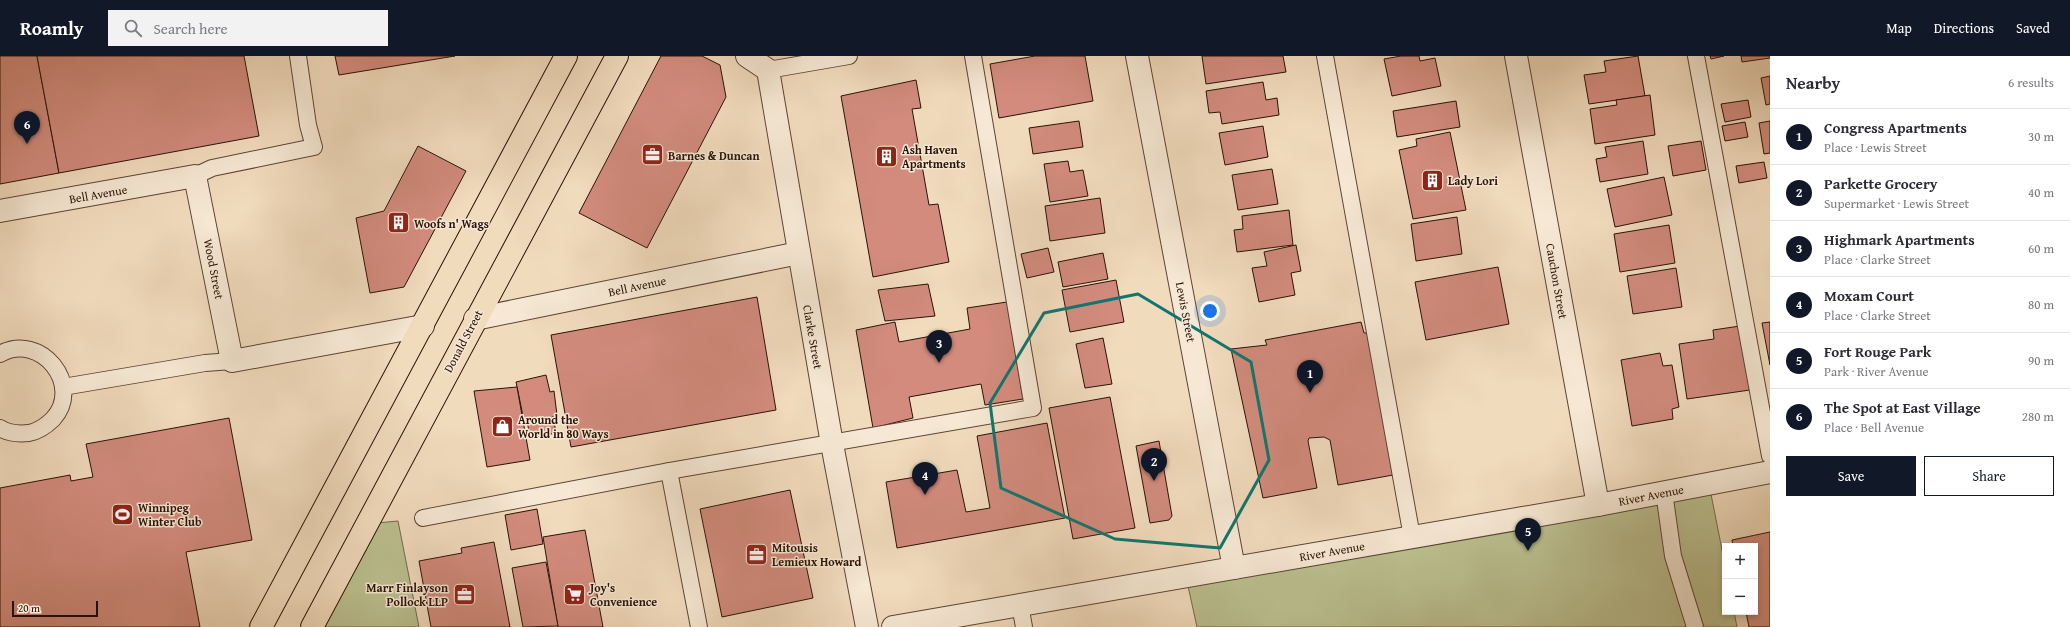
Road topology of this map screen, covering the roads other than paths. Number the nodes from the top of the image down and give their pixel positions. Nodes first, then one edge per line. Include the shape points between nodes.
1 (298, 56) edge
2 (566, 56) edge
3 (617, 56) edge
4 (748, 56) edge
5 (849, 56) edge
6 (973, 56) edge
7 (1138, 56) edge
8 (1325, 56) edge
9 (1516, 56) edge
10 (1696, 56) edge
11 (768, 70) junction
12 (195, 176) junction
13 (0, 211) edge
14 (799, 253) junction
15 (475, 319) junction
16 (423, 326) junction
17 (0, 354) edge
18 (232, 362) junction
19 (64, 387) junction
20 (0, 428) edge
21 (832, 444) junction
22 (1770, 456) edge
23 (669, 471) junction
24 (1770, 472) edge
25 (1664, 492) junction
26 (1598, 505) junction
27 (423, 518) dead end
28 (1412, 537) junction
29 (1234, 568) junction
30 (1020, 605) junction
31 (261, 627) edge
32 (312, 627) edge
33 (699, 627) edge
34 (867, 627) edge
35 (894, 627) edge
36 (1024, 627) edge
37 (1695, 627) edge

1 - 12 lane via 308,125 314,147 212,168
2 - 16 main road
3 - 15 main road, Donald Street
4 - 11 street
5 - 11 lane
6 - 21 lane via 1033,408
7 - 29 street, Lewis Street
8 - 28 lane
9 - 26 street, Cauchon Street
10 - 22 lane
11 - 14 street, Clarke Street
12 - 13 street, Bell Avenue
12 - 18 street, Wood Street
14 - 15 street, Bell Avenue
14 - 21 street, Clarke Street
15 - 32 main road, Donald Street
16 - 18 street
16 - 31 main road
17 - 19 lane via 20,348 44,355 60,374
18 - 19 lane via 205,363
19 - 20 lane via 63,401 57,414 47,425 34,432 19,434
21 - 23 lane
21 - 34 street, Clarke Street
23 - 27 lane
23 - 33 lane
24 - 25 street, River Avenue
25 - 26 street, River Avenue
25 - 37 lane via 1673,556
26 - 28 street, River Avenue
28 - 29 street, River Avenue
29 - 30 street, River Avenue
30 - 35 street, River Avenue
30 - 36 lane

